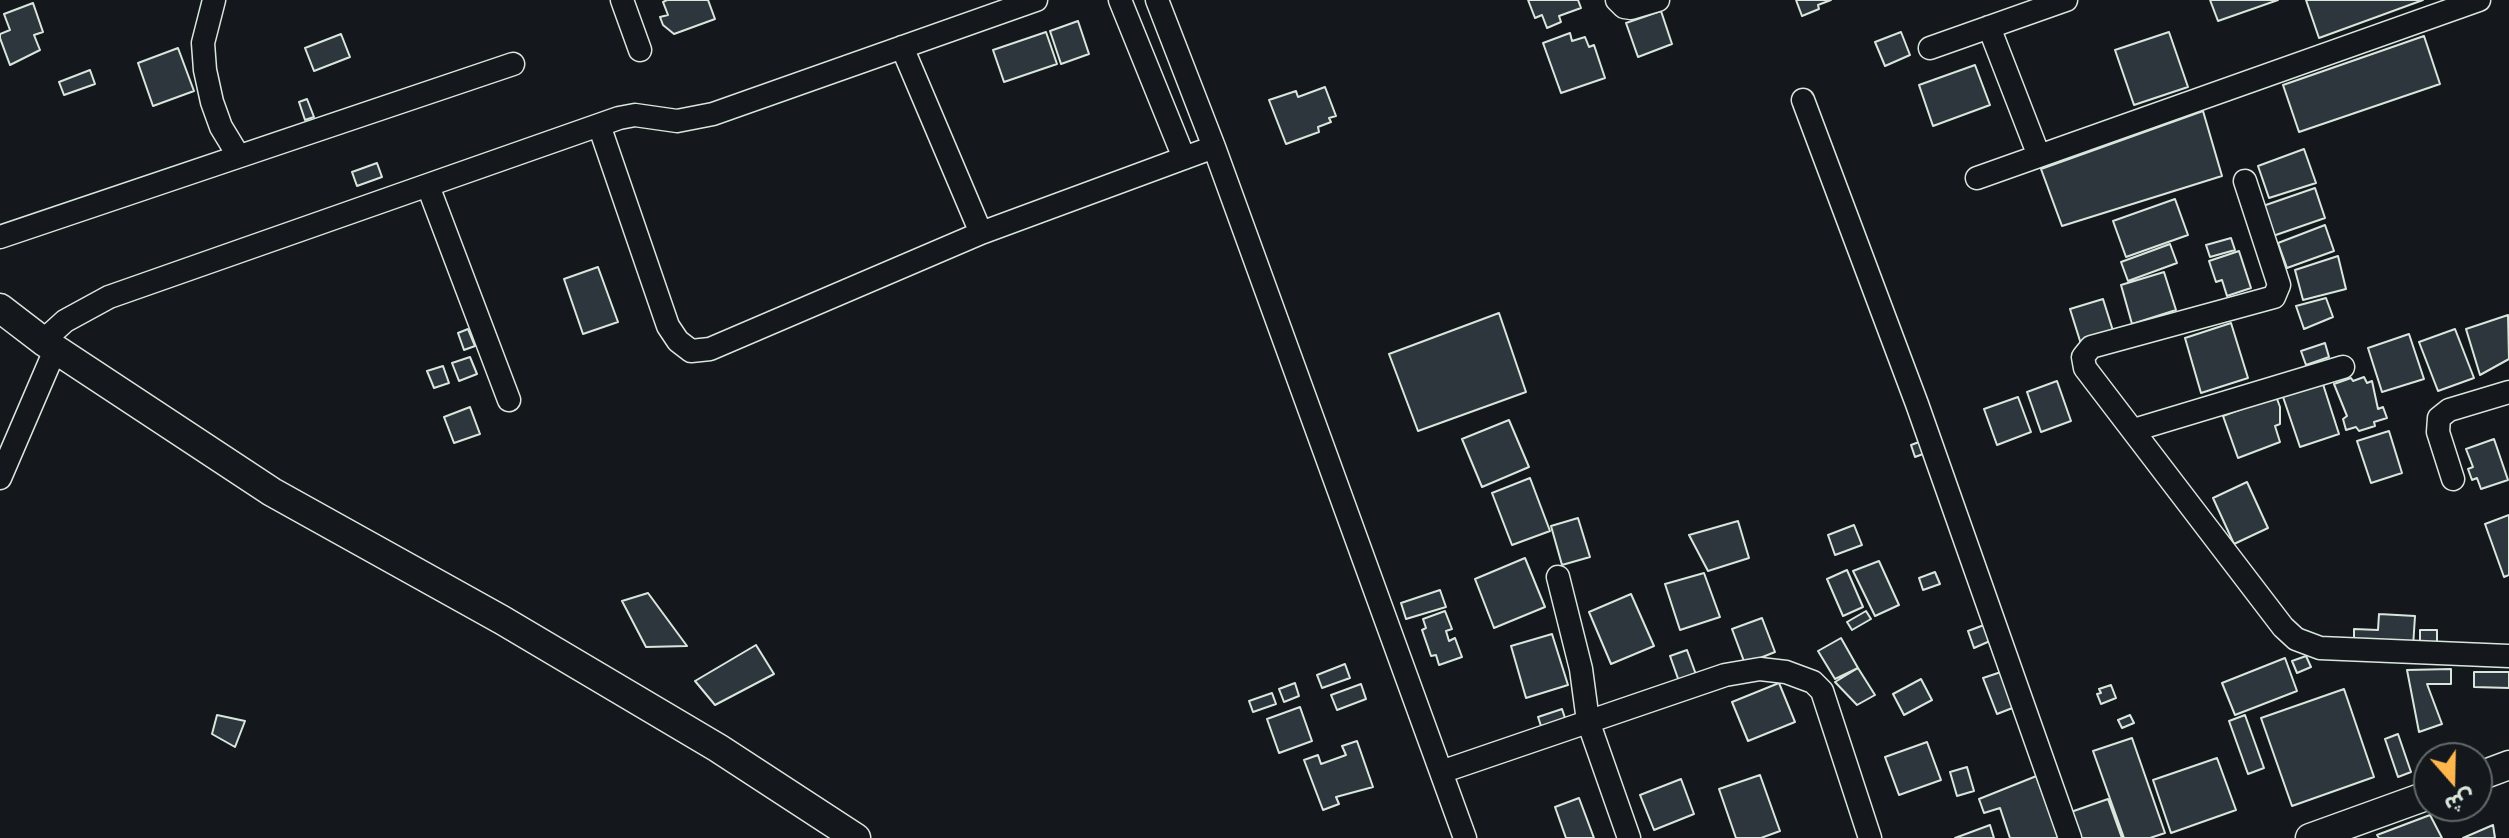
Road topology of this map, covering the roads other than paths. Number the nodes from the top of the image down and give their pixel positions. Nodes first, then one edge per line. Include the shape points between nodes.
1 (214, 0) edge
2 (622, 0) edge
3 (1036, 0) edge
4 (1120, 0) edge
5 (1157, 0) edge
6 (1617, 0) edge
7 (1658, 0) edge
8 (2066, 0) edge
9 (2479, 0) edge
10 (2451, 5) edge
11 (1989, 27) junction
12 (902, 47) junction
13 (1930, 48) dead end
14 (640, 50) dead end
15 (513, 64) dead end
16 (1803, 100) dead end
17 (599, 125) junction
18 (1214, 147) junction
19 (238, 155) junction
20 (2039, 156) junction
21 (1184, 158) junction
22 (1977, 178) dead end
23 (2245, 181) dead end
24 (428, 186) junction
25 (981, 233) junction
26 (0, 237) edge
27 (0, 308) edge
28 (49, 346) junction
29 (2343, 367) dead end
30 (2509, 392) edge
31 (509, 400) dead end
32 (2134, 430) junction
33 (0, 478) edge
34 (2453, 479) dead end
35 (1558, 577) dead end
36 (2509, 656) edge
37 (1588, 721) junction
38 (1441, 772) junction
39 (2413, 801) edge
40 (856, 838) edge
41 (1465, 838) edge
42 (1629, 838) edge
43 (1870, 838) edge
44 (2070, 838) edge
45 (2310, 838) edge

1 - 19 street via 203,43 205,70 221,127
2 - 14 street
3 - 12 street
4 - 21 street
5 - 18 street
6 - 7 street via 1631,8
8 - 11 street
9 - 10 street
10 - 20 street
11 - 13 street
11 - 20 street
12 - 17 street via 713,114 677,121 635,115
12 - 25 street
15 - 19 street
16 - 44 street
17 - 24 street
17 - 25 street via 668,326 691,351 710,349
18 - 21 street
18 - 38 street
19 - 26 street
20 - 22 street
21 - 25 street
23 - 32 street via 2279,285 2274,297 2084,353 2085,368
24 - 28 street via 109,297 65,321
24 - 31 street
27 - 28 main road
28 - 33 street
28 - 40 main road via 272,492 529,636 718,748
29 - 32 street
30 - 34 street via 2449,410 2439,418 2438,432
32 - 36 street via 2296,639 2320,648
35 - 37 street
37 - 38 street
37 - 42 street
37 - 43 street via 1744,671 1801,677 1813,682 1827,702
38 - 41 street
39 - 45 main road

